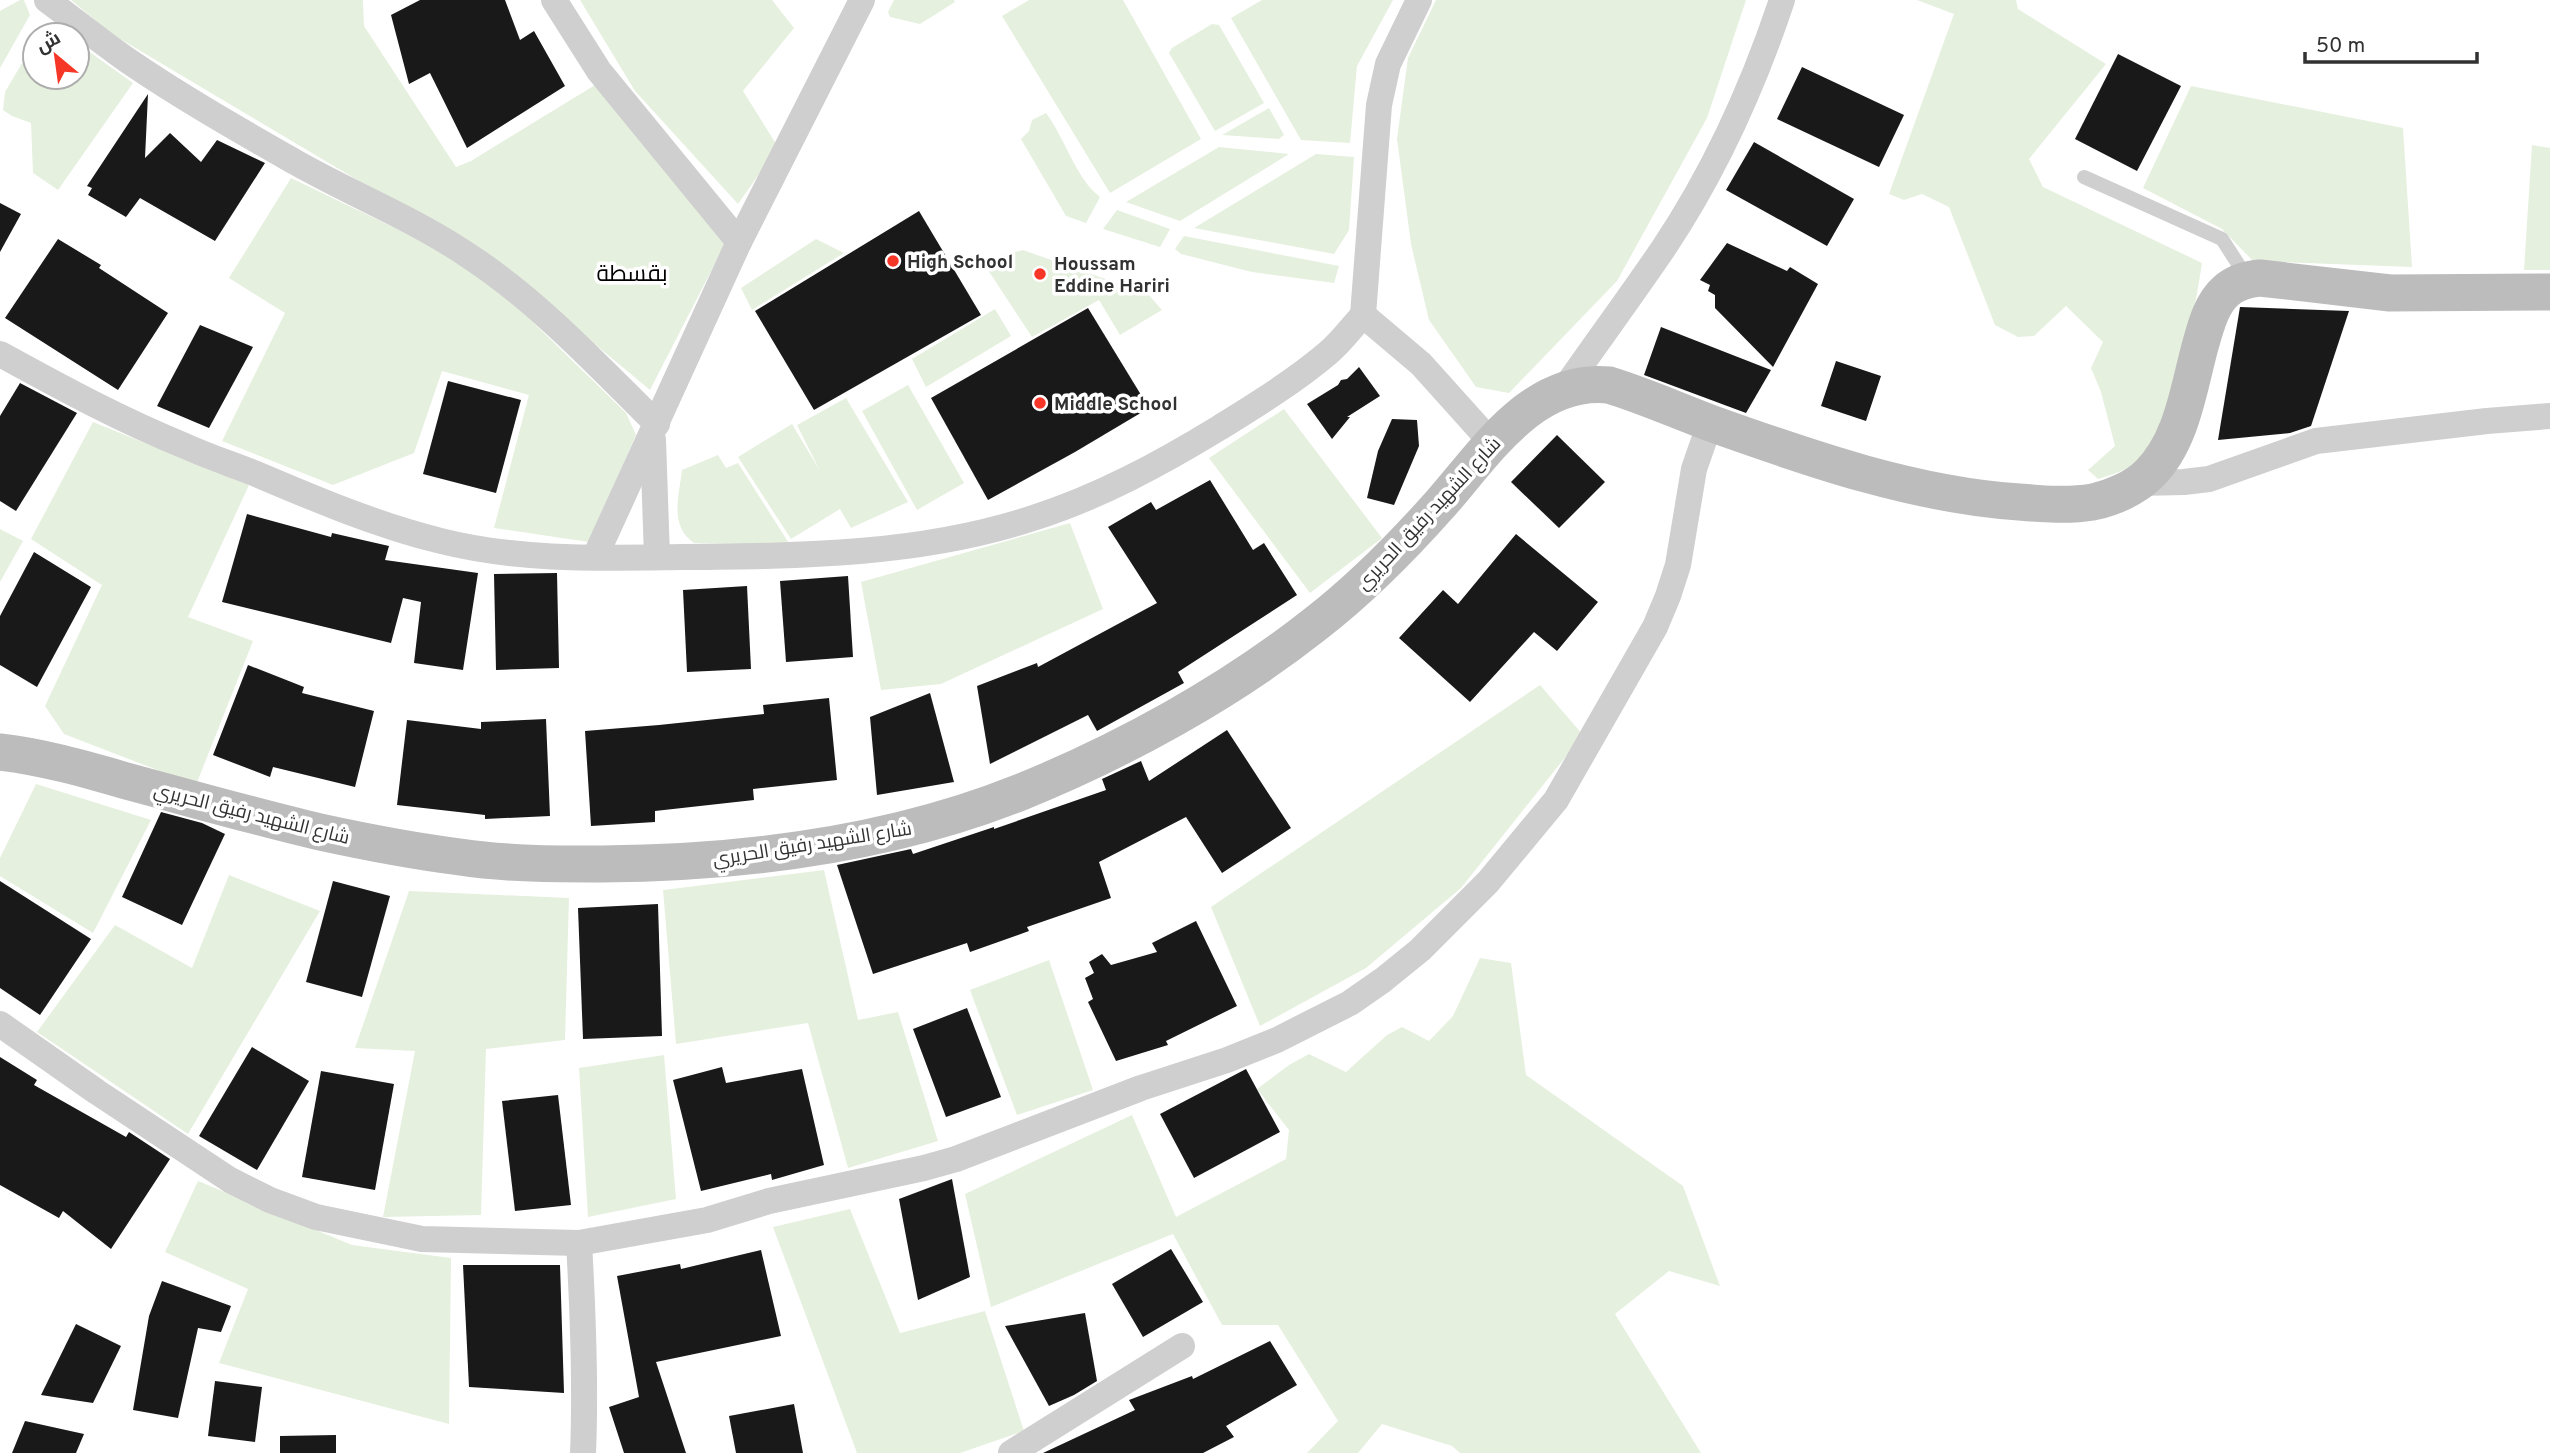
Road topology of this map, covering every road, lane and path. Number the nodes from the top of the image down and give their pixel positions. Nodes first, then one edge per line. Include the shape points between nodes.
1 (47, 0) edge
2 (554, 0) edge
3 (862, 0) edge
4 (1419, 0) edge
5 (1782, 0) edge
6 (2084, 177) dead end
7 (739, 242) junction
8 (2248, 279) junction
9 (2550, 292) edge
10 (1363, 315) junction
11 (0, 354) edge
12 (1565, 388) junction
13 (2550, 416) edge
14 (1710, 423) junction
15 (655, 430) junction
16 (1492, 443) junction
17 (2138, 483) junction
18 (595, 557) junction
19 (657, 557) junction
20 (1, 751) edge
21 (0, 1024) edge
22 (579, 1243) junction
23 (1182, 1346) dead end
24 (583, 1453) edge
25 (1011, 1453) edge

1 - 15 street via 193,101 473,258 537,309
2 - 7 street via 599,71
3 - 7 street
4 - 10 street via 1388,64 1378,105
5 - 12 street via 1740,112 1691,202
6 - 8 lane via 2222,239
7 - 15 street
8 - 9 street via 2381,292
8 - 17 street, شارع الشهيد رفيق الحريري via 2217,302 2172,440 2157,465
10 - 16 street via 1421,364
10 - 19 street via 1330,352 1254,407 1135,477 1032,519 978,533 870,550
11 - 18 street via 183,446 393,528 498,553
12 - 14 street, شارع الشهيد رفيق الحريري via 1609,385
12 - 16 street, شارع الشهيد رفيق الحريري via 1536,403
13 - 17 street via 2316,442 2209,479
14 - 17 street, شارع الشهيد رفيق الحريري via 1817,460 1990,500 2083,503
14 - 22 street via 1694,469 1678,565 1668,596 1583,755 1556,800 1488,882 1383,980 1350,1003 1278,1040 956,1159 769,1201 707,1220
15 - 18 street
15 - 19 street
16 - 20 street, شارع الشهيد رفيق الحريري via 1409,537 1346,599 1224,687 1116,748 1025,791 887,833 705,861 562,864 463,858 320,832
18 - 19 street
21 - 22 street via 211,1168 282,1204 341,1223 422,1239
22 - 24 street
23 - 25 street

